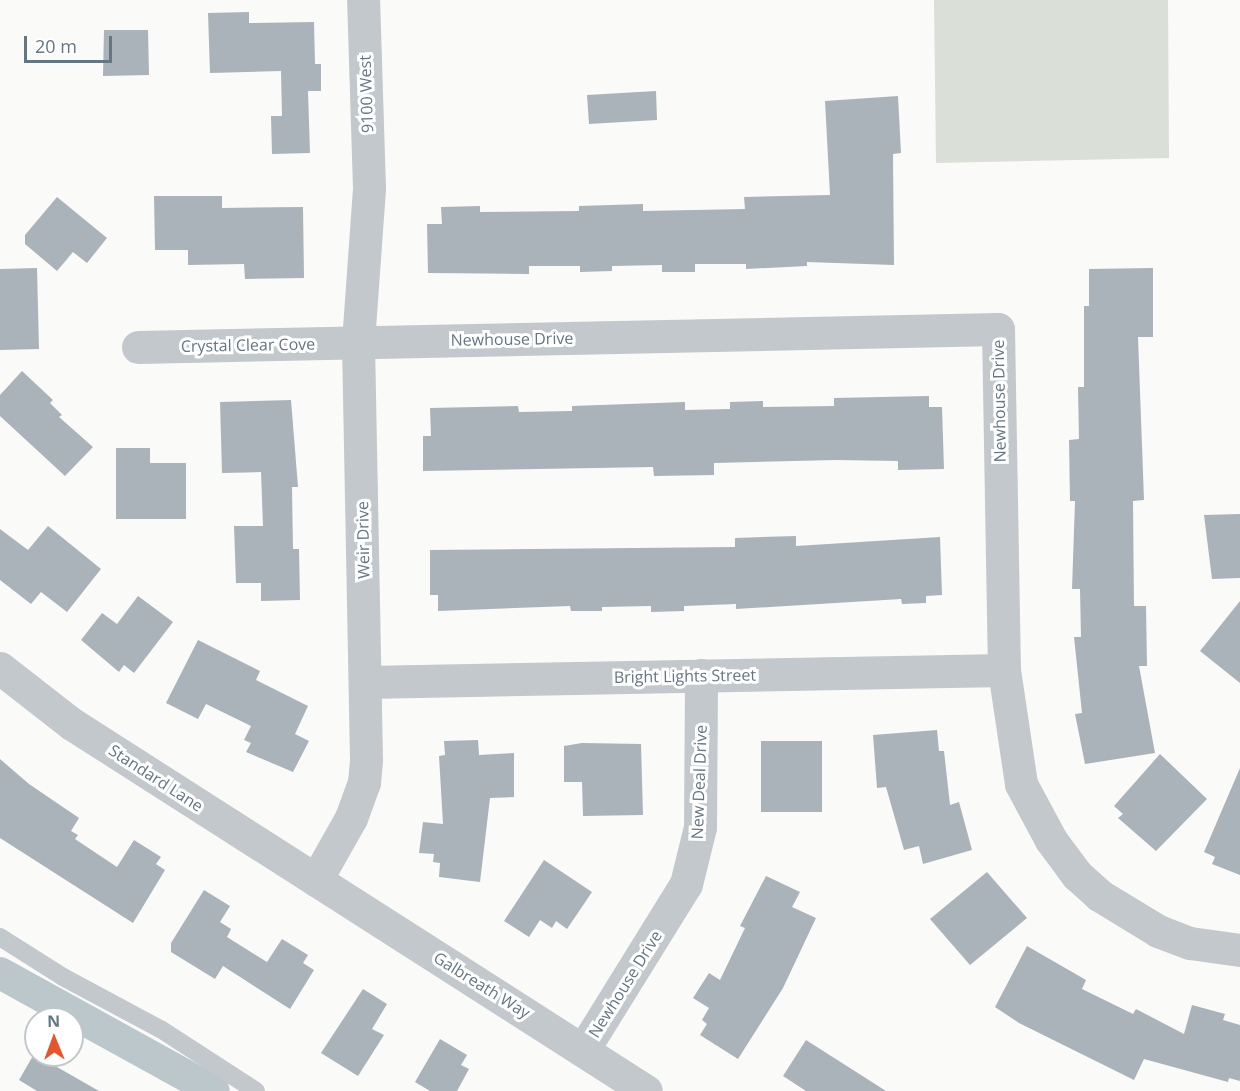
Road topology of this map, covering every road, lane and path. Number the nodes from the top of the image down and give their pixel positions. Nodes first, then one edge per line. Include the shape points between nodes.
1 (363, 0) edge
2 (369, 188) joint
3 (358, 342) junction
4 (138, 347) dead end
5 (0, 668) edge
6 (1004, 669) junction
7 (701, 675) junction
8 (366, 682) junction
9 (316, 880) junction
10 (666, 918) joint
11 (0, 937) edge
12 (1240, 950) edge
13 (583, 1050) junction
14 (256, 1091) edge
15 (646, 1091) edge

1 - 2 street, 9100 West
2 - 3 street, Weir Drive
3 - 4 street, Crystal Clear Cove
3 - 6 street, Newhouse Drive via 998,329
3 - 8 street, Weir Drive
5 - 9 street, Standard Lane via 72,724
6 - 7 street, Bright Lights Street
6 - 12 street, Newhouse Drive via 1021,784 1032,809 1077,875 1128,915 1158,931 1190,943
7 - 8 street, Bright Lights Street
7 - 10 street, New Deal Drive via 700,827 686,884
8 - 9 street, Weir Drive via 364,783 351,818
9 - 13 street, Galbreath Way
10 - 13 street, Newhouse Drive
11 - 14 lane via 63,977 162,1030
13 - 15 street, Galbreath Way

